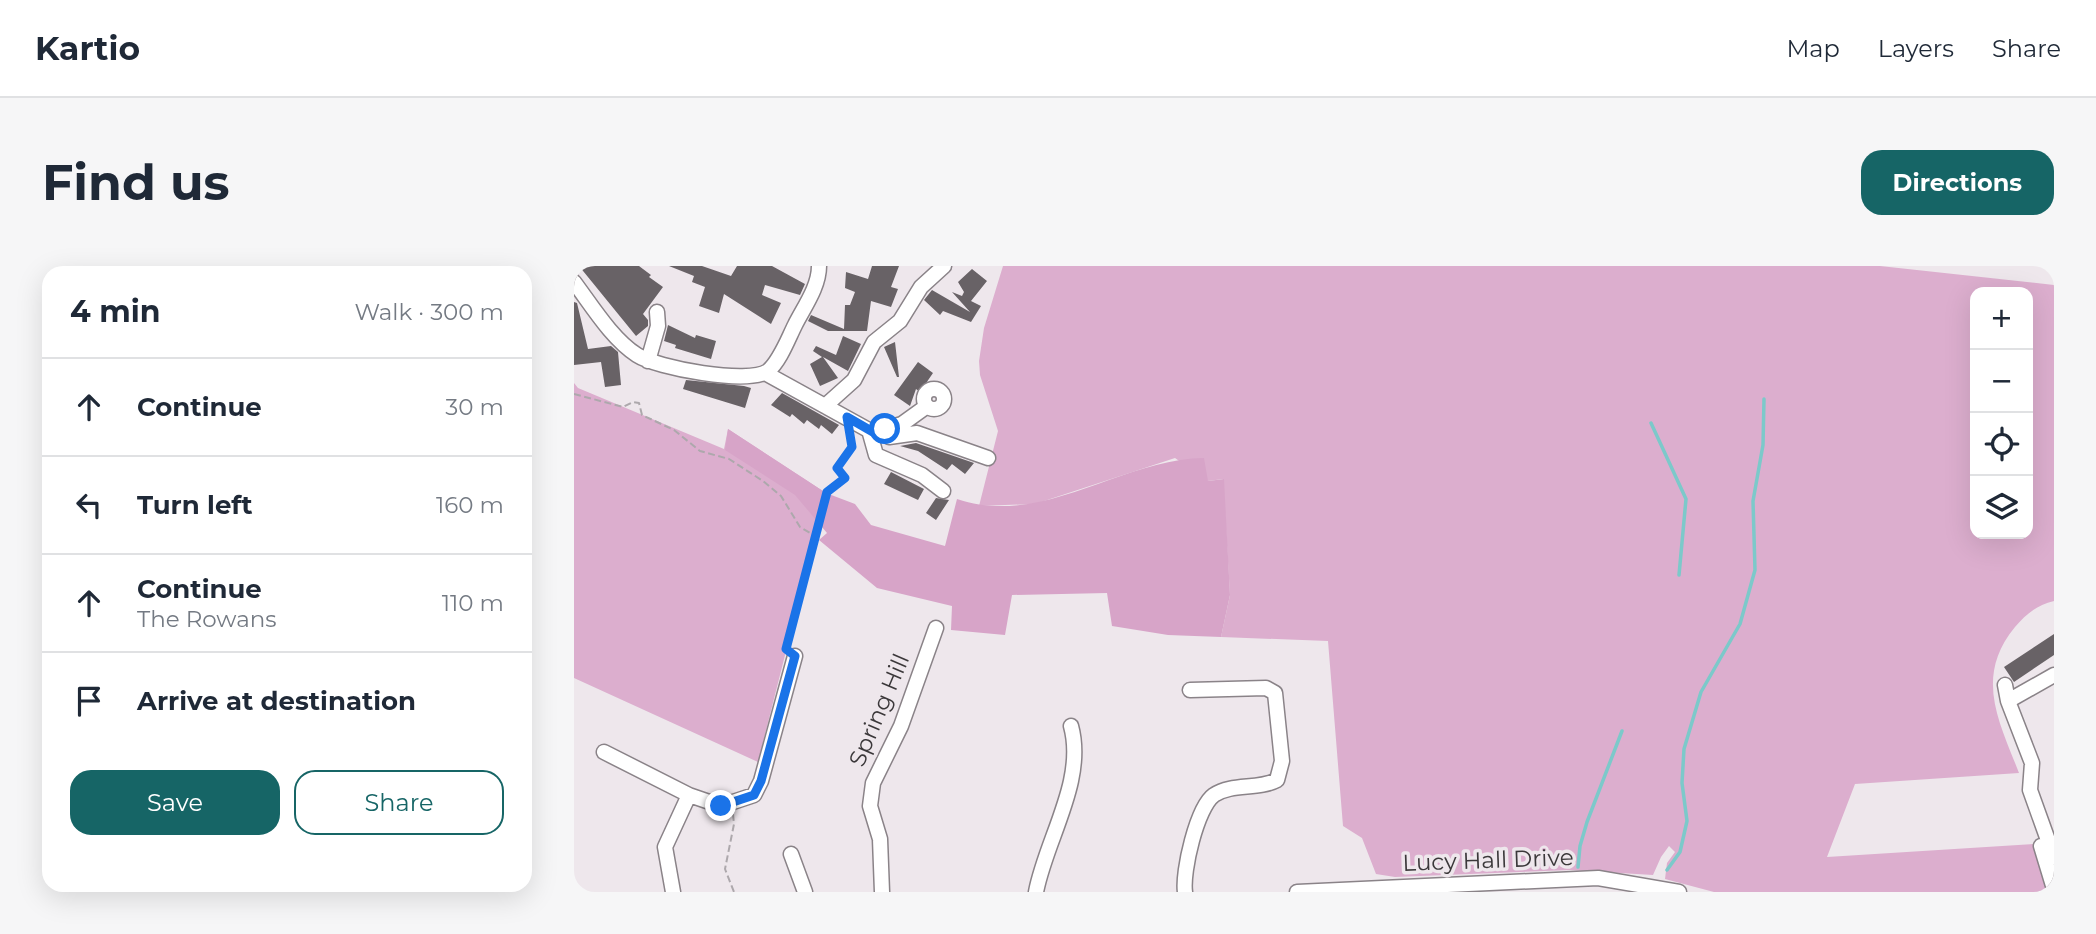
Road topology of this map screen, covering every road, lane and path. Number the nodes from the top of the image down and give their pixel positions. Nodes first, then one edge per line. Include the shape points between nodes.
1 (819, 266) edge
2 (944, 266) edge
3 (574, 282) edge
4 (657, 312) dead end
5 (648, 361) junction
6 (765, 373) junction
7 (574, 394) edge
8 (825, 406) junction
9 (927, 406) dead end
10 (847, 417) junction
11 (885, 429) junction
12 (869, 430) junction
13 (988, 458) dead end
14 (943, 491) dead end
15 (817, 537) junction
16 (936, 628) dead end
17 (795, 656) joint
18 (2054, 675) edge
19 (2005, 685) dead end
20 (1190, 690) dead end
21 (2008, 701) junction
22 (1071, 726) dead end
23 (604, 752) dead end
24 (689, 795) junction
25 (732, 803) junction
26 (2040, 845) dead end
27 (791, 855) dead end
28 (2054, 857) edge
29 (1543, 887) edge
30 (2054, 889) edge
31 (673, 892) edge
32 (734, 892) edge
33 (805, 892) edge
34 (882, 892) edge
35 (1036, 892) edge
36 (1185, 892) edge
37 (1297, 892) edge
38 (1305, 892) edge
39 (1679, 892) edge

1 - 6 street via 817,281 787,342
2 - 8 street via 921,287 900,321 874,342 854,380
3 - 5 street via 598,315 636,355
4 - 5 street via 658,326
5 - 6 street via 737,376
6 - 8 street
7 - 15 path via 623,407 639,403 642,415 674,430 700,451 729,459 763,481 781,496 800,527
8 - 10 street
9 - 11 street via 902,424
10 - 12 street
10 - 15 path via 852,447 837,468 845,478 827,492
11 - 12 street
11 - 13 street via 889,438 917,433
12 - 14 street via 876,455 922,475
15 - 17 path via 786,649
16 - 34 street, Spring Hill via 901,726 873,783 870,806 880,839
17 - 25 street via 761,781 754,795
18 - 21 street
19 - 21 street
20 - 36 street via 1266,688 1275,693 1282,761 1277,780 1224,791 1205,806 1183,877
21 - 28 street via 2032,763 2030,789
22 - 35 street via 1075,760
23 - 24 street
24 - 25 street via 721,806
24 - 31 street via 665,847
25 - 32 path via 734,824 725,869
26 - 30 street
27 - 33 street
29 - 38 street, Lucy Hall Drive
29 - 39 street, Lucy Hall Drive via 1598,878
37 - 38 street, Lucy Hall Drive

